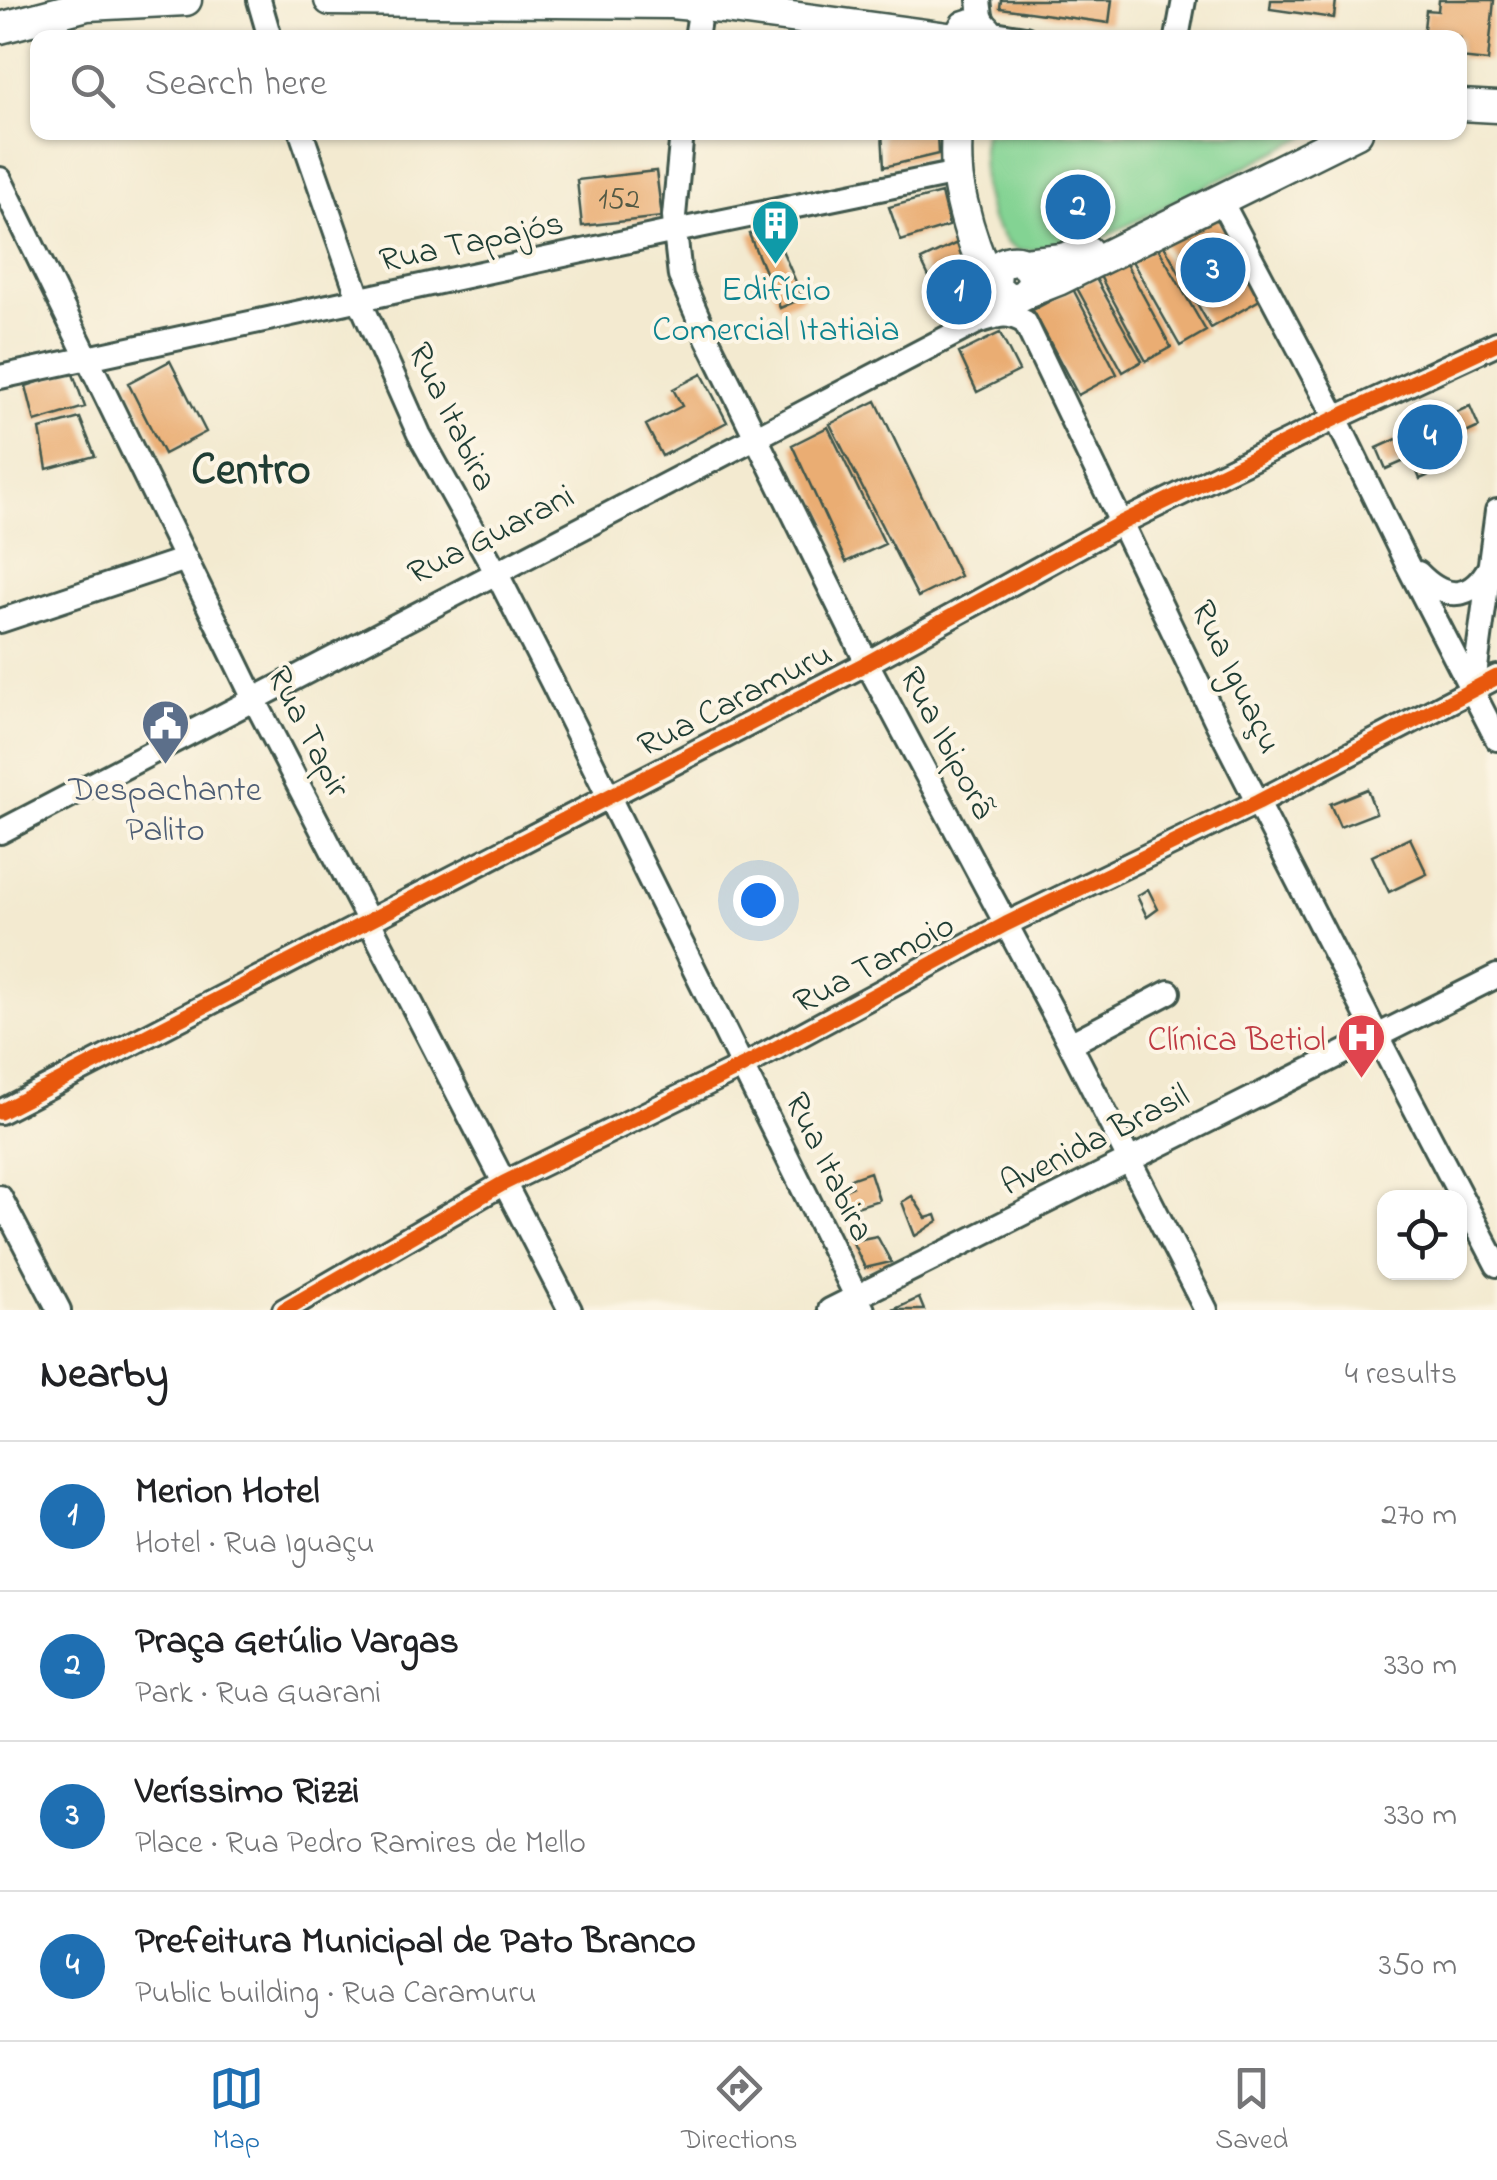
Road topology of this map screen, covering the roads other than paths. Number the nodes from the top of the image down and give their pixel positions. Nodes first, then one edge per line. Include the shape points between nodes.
1 (38, 0) edge
2 (186, 0) edge
3 (259, 0) edge
4 (330, 0) edge
5 (791, 0) edge
6 (1184, 0) edge
7 (702, 3) edge
8 (0, 12) edge
9 (0, 28) edge
10 (971, 28) edge
11 (268, 30) edge
12 (697, 30) edge
13 (1178, 30) edge
14 (1467, 88) edge
15 (1497, 90) edge
16 (1467, 105) edge
17 (1497, 107) edge
18 (304, 140) edge
19 (681, 140) edge
20 (957, 140) edge
21 (970, 140) edge
22 (1312, 140) edge
23 (1342, 140) edge
24 (956, 173) junction
25 (0, 179) edge
26 (1220, 200) junction
27 (674, 231) junction
28 (1024, 284) junction
29 (994, 285) junction
30 (360, 301) junction
31 (977, 322) junction
32 (1497, 343) edge
33 (88, 357) junction
34 (0, 377) edge
35 (1336, 418) junction
36 (757, 436) junction
37 (1497, 510) edge
38 (1121, 523) junction
39 (186, 559) junction
40 (1405, 560) junction
41 (1490, 566) junction
42 (496, 572) junction
43 (1486, 598) junction
44 (0, 621) edge
45 (1497, 656) edge
46 (867, 663) junction
47 (1497, 678) edge
48 (1473, 690) junction
49 (254, 699) junction
50 (1497, 739) edge
51 (608, 795) junction
52 (1258, 802) junction
53 (0, 832) edge
54 (367, 920) junction
55 (1006, 924) junction
56 (1497, 976) edge
57 (1169, 992) dead end
58 (1376, 1034) junction
59 (1070, 1044) junction
60 (743, 1066) junction
61 (0, 1112) edge
62 (1129, 1160) junction
63 (504, 1183) junction
64 (0, 1197) edge
65 (1497, 1264) edge
66 (859, 1303) edge
67 (59, 1310) edge
68 (284, 1310) edge
69 (570, 1310) edge
70 (830, 1310) edge
71 (1206, 1310) edge

1 - 8 main road
2 - 9 main road via 87,4
3 - 11 street
4 - 7 main road
5 - 10 main road
6 - 13 street
7 - 10 main road
7 - 12 street
14 - 15 main road
16 - 17 main road
18 - 30 street, Rua Itabira
19 - 27 street, Rua Ibiporã
20 - 24 main road
21 - 28 main road, Rua Iguaçu via 972,187 981,214
22 - 28 main road via 1062,259
23 - 26 main road
24 - 27 street, Rua Tapajós
24 - 29 main road via 964,214
25 - 33 street, Rua Tapir
26 - 28 main road via 1058,280
26 - 35 street
27 - 30 street, Rua Tapajós
27 - 36 street, Rua Ibiporã via 680,276
28 - 29 main road via 1005,261
28 - 31 street via 1013,316
28 - 38 street, Rua Iguaçu
29 - 31 street via 992,306
30 - 33 street, Rua Tapajós
30 - 42 street, Rua Itabira via 419,434
31 - 36 street, Rua Guarani
32 - 35 street, Rua Caramuru
33 - 34 street, Rua Tapajós
33 - 39 street, Rua Tapir
35 - 38 street, Rua Caramuru
35 - 40 street
36 - 42 street, Rua Guarani
36 - 46 street, Rua Ibiporã
37 - 41 street
38 - 46 street, Rua Caramuru
38 - 52 street, Rua Iguaçu
39 - 44 street
39 - 49 street, Rua Tapir
40 - 41 street via 1437,591 1451,594 1479,582
40 - 48 street
41 - 43 street
42 - 49 street, Rua Guarani
42 - 51 street, Rua Itabira
43 - 45 street via 1486,638
43 - 48 street
46 - 51 street, Rua Caramuru
46 - 55 street, Rua Ibiporã
47 - 48 street, Rua Tamoio
48 - 50 street
48 - 52 street, Rua Tamoio
49 - 53 street, Rua Guarani
49 - 54 street, Rua Tapir
51 - 54 street, Rua Caramuru
51 - 60 street, Rua Itabira
52 - 55 street, Rua Tamoio
52 - 58 street, Rua Iguaçu
54 - 61 street, Rua Caramuru
54 - 63 street, Rua Tapir
55 - 59 street, Rua Ibiporã
55 - 60 street, Rua Tamoio
56 - 58 street, Avenida Brasil
57 - 59 street
58 - 62 street, Avenida Brasil
58 - 65 street, Rua Iguaçu
59 - 62 street, Rua Ibiporã
60 - 63 street, Rua Tamoio
60 - 66 street, Rua Itabira
62 - 66 street, Avenida Brasil
62 - 71 street, Rua Ibiporã
63 - 68 street, Rua Tamoio
63 - 69 street, Rua Tapir
64 - 67 street
66 - 70 street, Avenida Brasil

